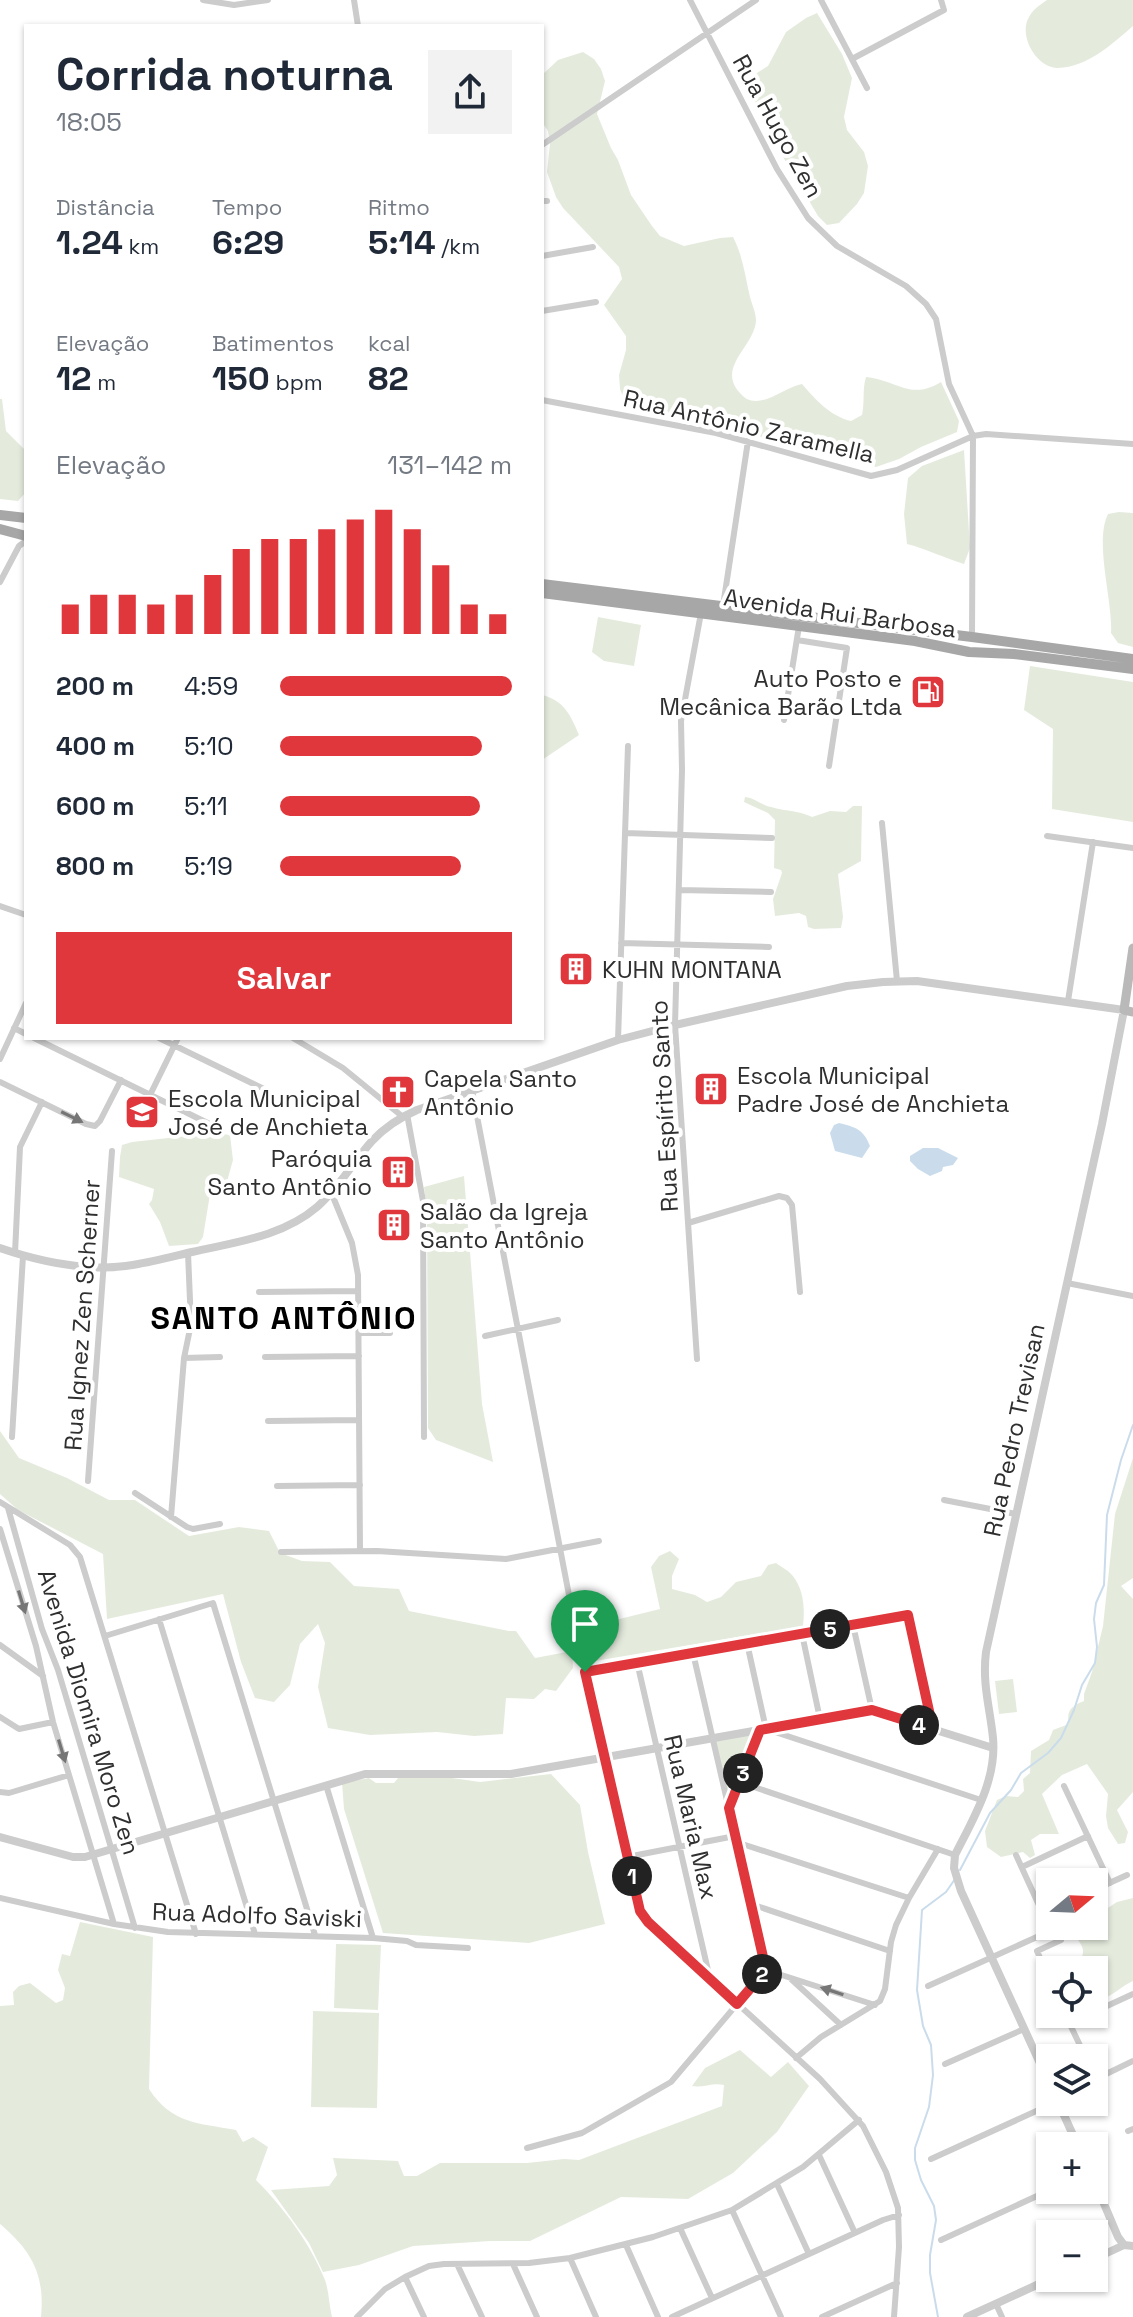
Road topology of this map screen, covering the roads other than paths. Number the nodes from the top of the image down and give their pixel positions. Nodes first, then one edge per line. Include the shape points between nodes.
1 (203, 0) edge
2 (268, 0) edge
3 (354, 0) edge
4 (690, 0) edge
5 (756, 0) edge
6 (821, 0) edge
7 (941, 0) edge
8 (221, 2) edge
9 (358, 24) edge
10 (708, 34) junction
11 (852, 59) junction
12 (867, 88) dead end
13 (544, 144) edge
14 (593, 247) dead end
15 (544, 256) edge
16 (596, 302) dead end
17 (544, 311) edge
18 (544, 400) edge
19 (973, 436) junction
20 (748, 441) junction
21 (1133, 444) edge
22 (0, 515) edge
23 (24, 519) edge
24 (0, 529) edge
25 (22, 539) edge
26 (0, 582) edge
27 (544, 584) edge
28 (544, 593) edge
29 (723, 606) junction
30 (701, 613) junction
31 (799, 626) junction
32 (974, 637) junction
33 (797, 640) junction
34 (971, 653) junction
35 (1133, 659) edge
36 (1133, 669) edge
37 (784, 720) dead end
38 (628, 746) dead end
39 (829, 766) dead end
40 (882, 823) dead end
41 (625, 833) junction
42 (680, 835) junction
43 (1047, 836) dead end
44 (772, 838) dead end
45 (1093, 842) junction
46 (1133, 848) edge
47 (679, 890) junction
48 (771, 892) dead end
49 (0, 906) edge
50 (24, 914) edge
51 (621, 943) junction
52 (677, 944) junction
53 (769, 947) dead end
54 (1133, 948) edge
55 (897, 981) junction
56 (1068, 1001) junction
57 (24, 1007) edge
58 (1129, 1011) edge
59 (675, 1025) junction
60 (14, 1028) junction
61 (24, 1033) edge
62 (38, 1040) edge
63 (163, 1040) edge
64 (177, 1040) edge
65 (296, 1040) edge
66 (618, 1040) junction
67 (174, 1046) junction
68 (0, 1059) edge
69 (121, 1080) junction
70 (0, 1082) edge
71 (472, 1090) junction
72 (268, 1091) dead end
73 (150, 1095) junction
74 (42, 1102) junction
75 (405, 1116) junction
76 (222, 1130) dead end
77 (112, 1151) dead end
78 (331, 1192) junction
79 (688, 1223) junction
80 (0, 1248) edge
81 (188, 1253) junction
82 (19, 1254) junction
83 (103, 1268) junction
84 (1067, 1283) junction
85 (358, 1291) junction
86 (259, 1292) dead end
87 (800, 1292) dead end
88 (1133, 1296) edge
89 (558, 1320) dead end
90 (518, 1328) junction
91 (359, 1333) junction
92 (390, 1333) dead end
93 (485, 1336) dead end
94 (359, 1356) junction
95 (220, 1357) dead end
96 (265, 1357) dead end
97 (184, 1358) junction
98 (697, 1359) dead end
99 (359, 1420) junction
100 (268, 1421) dead end
101 (12, 1437) dead end
102 (424, 1437) dead end
103 (88, 1481) dead end
104 (360, 1485) junction
105 (277, 1486) dead end
106 (135, 1493) dead end
107 (944, 1500) dead end
108 (0, 1502) edge
109 (8, 1508) junction
110 (1016, 1514) junction
111 (171, 1517) junction
112 (220, 1524) dead end
113 (0, 1529) edge
114 (599, 1541) dead end
115 (560, 1549) junction
116 (360, 1551) junction
117 (281, 1552) dead end
118 (159, 1619) junction
119 (853, 1625) junction
120 (802, 1634) junction
121 (105, 1636) junction
122 (747, 1643) junction
123 (0, 1645) edge
124 (693, 1653) junction
125 (637, 1662) junction
126 (58, 1670) junction
127 (585, 1672) junction
128 (43, 1676) junction
129 (872, 1710) junction
130 (0, 1717) edge
131 (820, 1719) junction
132 (53, 1722) junction
133 (933, 1729) junction
134 (763, 1730) junction
135 (713, 1738) junction
136 (657, 1748) junction
137 (993, 1748) junction
138 (604, 1757) junction
139 (69, 1775) junction
140 (739, 1782) junction
141 (326, 1785) junction
142 (1064, 1786) dead end
143 (0, 1792) edge
144 (981, 1800) junction
145 (274, 1801) junction
146 (729, 1808) junction
147 (219, 1817) junction
148 (165, 1833) junction
149 (1088, 1836) junction
150 (0, 1837) edge
151 (736, 1839) junction
152 (679, 1847) junction
153 (938, 1849) junction
154 (112, 1850) junction
155 (955, 1855) junction
156 (1016, 1855) dead end
157 (93, 1856) junction
158 (627, 1857) junction
159 (1022, 1867) junction
160 (1127, 1875) dead end
161 (1110, 1883) joint
162 (1036, 1892) edge
163 (0, 1898) edge
164 (909, 1898) junction
165 (751, 1904) junction
166 (114, 1924) junction
167 (135, 1928) junction
168 (196, 1934) junction
169 (255, 1934) junction
170 (315, 1935) junction
171 (373, 1938) junction
172 (1036, 1938) edge
173 (1061, 1940) dead end
174 (468, 1948) dead end
175 (890, 1951) junction
176 (1039, 1956) edge
177 (991, 1957) junction
178 (766, 1970) junction
179 (788, 1977) junction
180 (710, 1979) junction
181 (928, 1986) dead end
182 (1133, 1994) edge
183 (737, 2004) junction
184 (875, 2005) junction
185 (1108, 2005) edge
186 (841, 2025) junction
187 (1024, 2029) junction
188 (1036, 2055) edge
189 (796, 2058) junction
190 (1133, 2061) edge
191 (945, 2064) dead end
192 (1108, 2073) edge
193 (1036, 2112) edge
194 (859, 2120) junction
195 (527, 2148) dead end
196 (819, 2155) junction
197 (931, 2159) dead end
198 (777, 2184) junction
199 (1036, 2196) edge
200 (1104, 2204) edge
201 (732, 2210) junction
202 (899, 2215) junction
203 (680, 2228) junction
204 (855, 2233) junction
205 (941, 2240) dead end
206 (626, 2245) junction
207 (1129, 2246) edge
208 (809, 2254) junction
209 (1108, 2254) edge
210 (570, 2258) junction
211 (457, 2264) junction
212 (513, 2264) junction
213 (762, 2275) junction
214 (405, 2277) junction
215 (897, 2283) junction
216 (1036, 2285) edge
217 (712, 2298) junction
218 (996, 2304) junction
219 (365, 2314) edge
220 (680, 2315) edge
221 (357, 2317) edge
222 (424, 2317) edge
223 (482, 2317) edge
224 (537, 2317) edge
225 (596, 2317) edge
226 (658, 2317) edge
227 (672, 2317) edge
228 (781, 2317) edge
229 (822, 2317) edge
230 (894, 2317) edge
231 (967, 2317) edge
232 (1002, 2317) edge

1 - 8 street
2 - 8 street
3 - 9 street
4 - 10 street, Rua Hugo Zen
5 - 10 street
6 - 11 street
7 - 11 street via 944,10
10 - 13 street
10 - 19 street, Rua Hugo Zen via 808,218 837,246 917,294 932,312 949,384
11 - 12 street
14 - 15 street
16 - 17 street
18 - 20 street, Rua Antônio Zaramella
19 - 20 street, Rua Antônio Zaramella via 871,476
19 - 21 street, Rua Antônio Zaramella via 998,433
19 - 32 street, Rua Hugo Zen
20 - 29 street
22 - 23 main road
24 - 25 main road
25 - 26 street
27 - 29 main road, Avenida Rui Barbosa
28 - 30 main road, Avenida Rui Barbosa
29 - 32 main road, Avenida Rui Barbosa
30 - 31 main road, Avenida Rui Barbosa
30 - 42 street, Rua Espírito Santo via 681,721
31 - 33 street
31 - 34 main road, Avenida Rui Barbosa
32 - 34 main road via 981,644
32 - 35 main road, Avenida Rui Barbosa
33 - 37 street
33 - 39 street via 847,648
34 - 36 main road, Avenida Rui Barbosa
38 - 41 street
40 - 55 street
41 - 42 street
41 - 51 street
42 - 44 street
42 - 47 street, Rua Espírito Santo
43 - 45 street
45 - 46 street
45 - 56 street
47 - 48 street
47 - 52 street, Rua Espírito Santo
49 - 50 street
51 - 52 street
51 - 66 street
52 - 53 street
52 - 59 street, Rua Espírito Santo
54 - 58 main road
55 - 56 street
55 - 59 street via 847,986
56 - 58 street
57 - 60 street
58 - 84 street, Rua Pedro Trevisan
59 - 66 street
59 - 79 street, Rua Espírito Santo
60 - 61 street
60 - 68 street
62 - 69 street
63 - 67 street
64 - 67 street
65 - 75 street
66 - 71 street
67 - 72 street
67 - 73 street
69 - 73 street
74 -> 69 street via 95,1126
70 - 74 street
71 - 75 street
71 - 90 street
73 - 76 street
74 - 82 street via 20,1147
75 - 78 street via 372,1141
75 - 102 street via 423,1201
77 - 83 street, Rua Ignez Zen Scherner
78 - 81 street via 284,1228
78 - 85 street via 356,1255
79 - 87 street via 787,1198
79 - 98 street, Rua Espírito Santo
80 - 82 street
81 - 83 street
81 - 97 street via 191,1314
82 - 83 street
82 - 101 street
83 - 103 street, Rua Ignez Zen Scherner
84 - 88 street
84 - 110 street, Rua Pedro Trevisan
85 - 86 street
85 - 91 street
89 - 90 street
90 - 93 street
90 - 115 street
91 - 92 street
91 - 94 street
94 - 96 street
94 - 99 street
95 - 97 street
97 - 111 street
99 - 100 street
99 - 104 street
104 - 105 street
104 - 116 street
106 - 111 street
107 - 110 street
108 - 109 street
109 - 121 street via 76,1551
109 - 126 street, Avenida Diomira Moro Zen
110 - 137 street, Rua Pedro Trevisan via 985,1664
111 - 112 street via 193,1529
113 -> 128 street, Avenida Diomira Moro Zen
114 - 115 street
115 - 116 street via 497,1559
115 - 127 street
116 - 117 street
118 - 121 street
118 - 145 street via 213,1603
118 - 147 street
119 - 120 street
119 - 129 street
119 - 133 street via 908,1615
120 - 122 street
120 - 131 street
121 - 148 street
122 - 124 street
122 - 134 street
123 - 128 street
124 - 125 street
124 - 135 street
125 - 127 street
125 - 136 street, Rua Maria Max
126 - 128 street
126 - 154 street, Avenida Diomira Moro Zen
127 - 138 street
128 - 132 street, Avenida Diomira Moro Zen
129 - 131 street
129 - 133 street
130 - 132 street via 19,1729
131 - 134 street
132 -> 139 street, Avenida Diomira Moro Zen
133 - 137 street
134 - 135 street
134 - 140 street
134 - 144 street
135 - 136 street
135 - 146 street
136 - 138 street
136 - 152 street, Rua Maria Max
137 - 144 street, Rua Pedro Trevisan
138 - 141 street via 500,1775 373,1773
138 - 158 street
139 - 143 street
139 - 157 street, Avenida Diomira Moro Zen
140 - 146 street
140 - 153 street
141 - 145 street
141 - 171 street
142 - 149 street
144 - 155 street, Rua Pedro Trevisan
145 - 147 street
145 - 170 street
146 - 151 street
147 - 148 street
147 - 169 street
148 - 154 street
148 - 168 street
149 - 159 street
149 - 161 street
150 - 157 street via 73,1857
151 - 152 street
151 - 164 street
151 - 165 street
152 - 158 street
152 - 180 street, Rua Maria Max
153 - 155 street
153 - 164 street
154 - 157 street
154 - 167 street, Avenida Diomira Moro Zen
155 - 177 street via 958,1885
156 - 159 street
157 - 166 street, Avenida Diomira Moro Zen
158 - 180 street via 643,1916
159 - 162 street
160 - 161 street
163 - 166 street, Rua Adolfo Saviski
164 - 175 street
165 - 175 street
165 - 178 street
166 - 167 street, Rua Adolfo Saviski
167 - 168 street, Rua Adolfo Saviski
168 - 169 street, Rua Adolfo Saviski
169 - 170 street, Rua Adolfo Saviski
170 - 171 street, Rua Adolfo Saviski
171 - 174 street, Rua Adolfo Saviski
172 - 177 street
173 - 176 street via 1037,1951
175 - 184 street via 885,1989
177 - 181 street
177 - 187 street
178 - 179 street
178 - 183 street
184 -> 179 street
179 - 186 street
180 - 183 street
182 - 185 street
183 - 189 street
183 - 195 street via 671,2082 582,2133
184 - 186 street
186 - 189 street
187 - 188 street
187 - 191 street
189 - 194 street
190 - 192 street
193 - 197 street
194 - 196 street
194 - 202 street via 886,2172
196 - 198 street
196 - 204 street
198 - 201 street
198 - 208 street
199 - 205 street
200 - 207 street via 1118,2237
201 - 203 street
201 - 213 street
202 - 204 street
202 - 215 street
203 - 206 street
203 - 217 street
204 - 208 street
206 - 210 street
206 - 226 street
207 - 209 street
208 - 213 street
210 - 212 street
210 - 225 street
211 - 212 street
211 - 214 street via 436,2265
211 - 223 street
212 - 224 street
213 - 217 street
213 - 228 street
214 - 219 street via 379,2293
214 - 222 street
215 - 229 street
215 - 230 street
216 - 218 street
217 - 220 street
218 - 231 street
218 - 232 street
219 - 221 street
220 - 227 street

